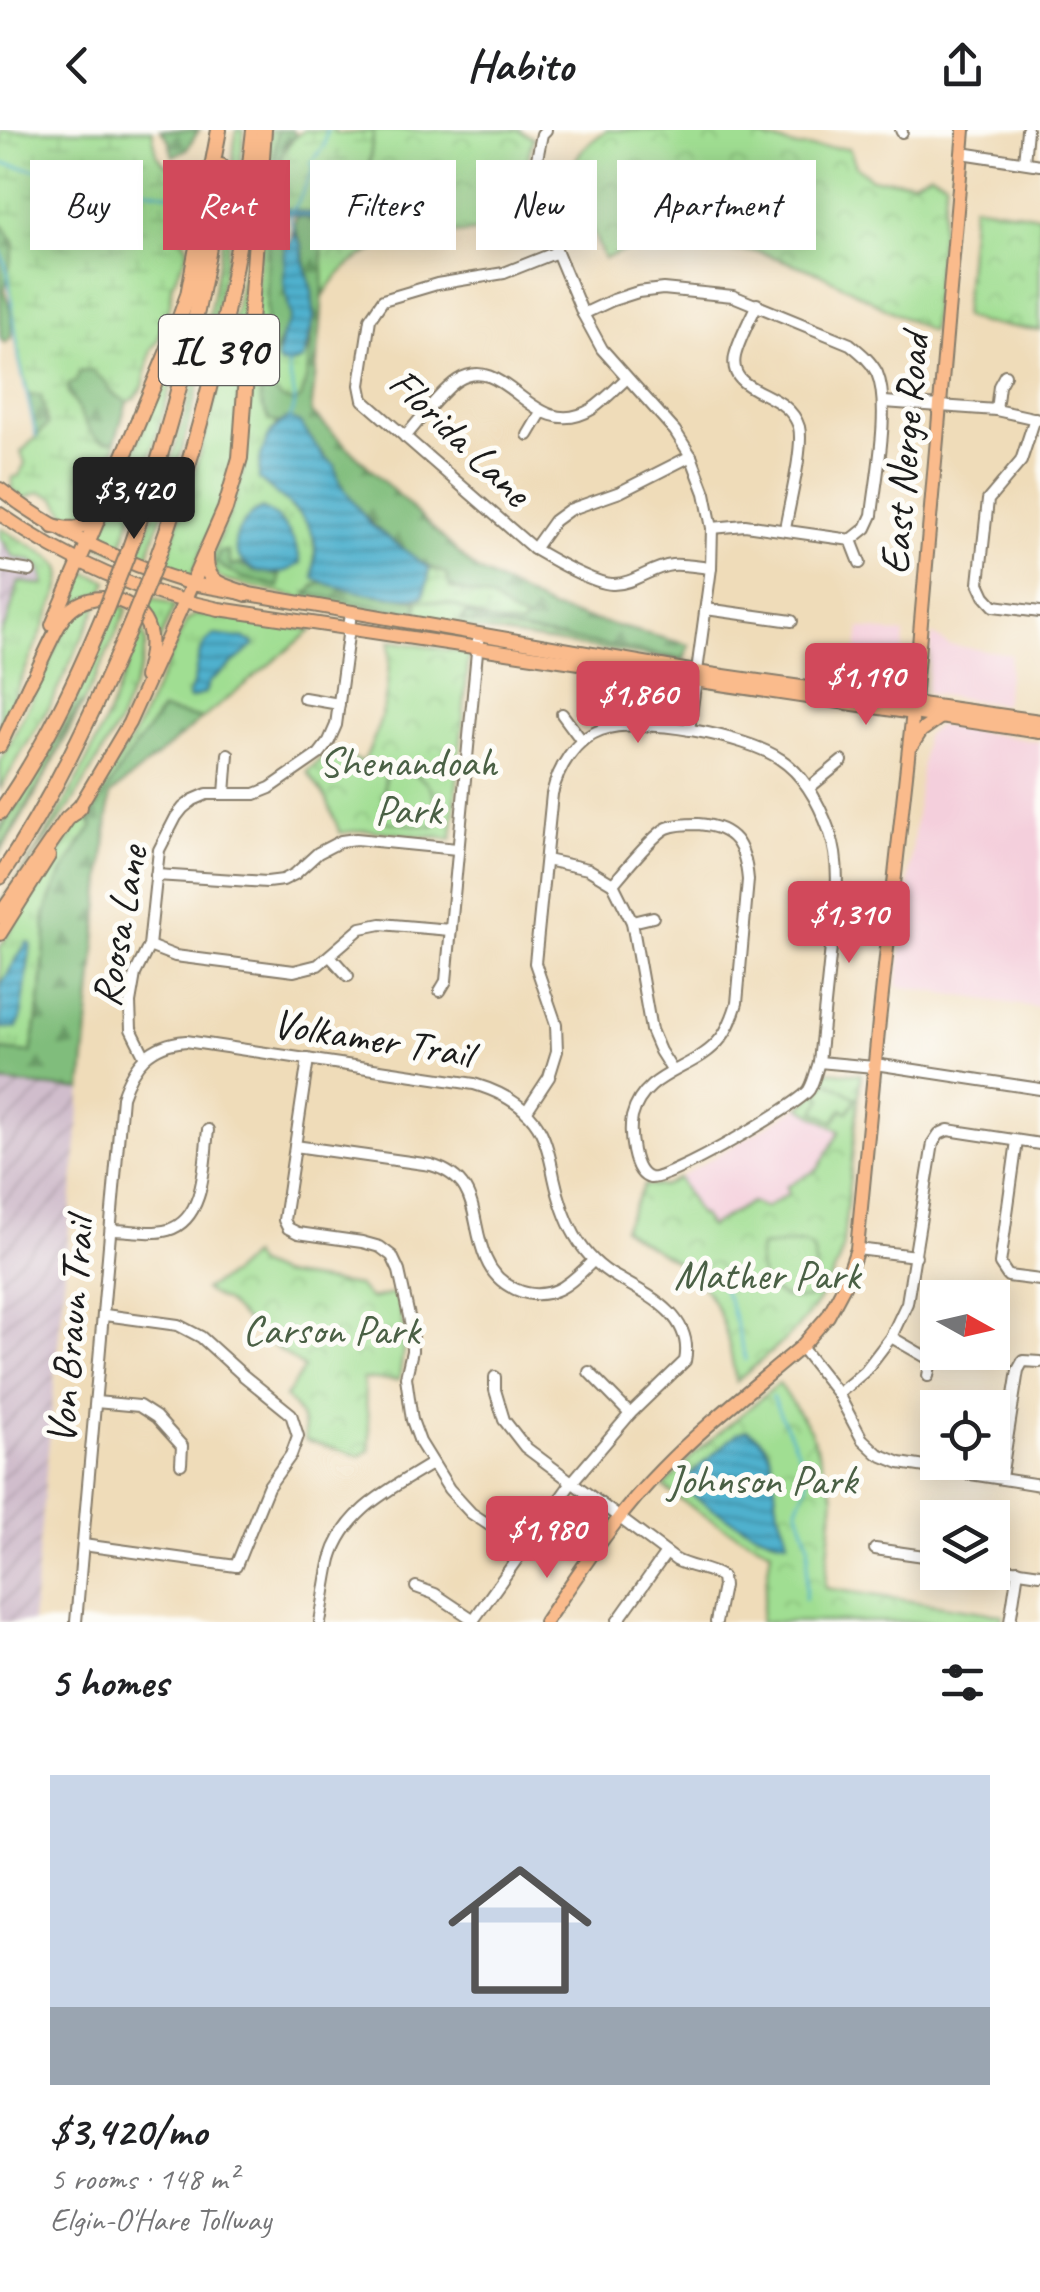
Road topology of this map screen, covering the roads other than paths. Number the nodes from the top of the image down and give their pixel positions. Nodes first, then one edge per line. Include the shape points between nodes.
1 (222, 130) edge
2 (254, 130) edge
3 (264, 130) edge
4 (964, 130) edge
5 (1027, 130) edge
6 (541, 131) edge
7 (962, 154) junction
8 (1024, 162) junction
9 (1040, 164) edge
10 (557, 252) junction
11 (756, 304) junction
12 (583, 314) junction
13 (1005, 376) dead end
14 (627, 378) junction
15 (884, 402) junction
16 (940, 405) junction
17 (996, 410) junction
18 (541, 413) junction
19 (1037, 419) edge
20 (528, 435) dead end
21 (405, 437) junction
22 (691, 456) junction
23 (0, 489) edge
24 (104, 502) junction
25 (0, 517) edge
26 (53, 526) junction
27 (712, 528) junction
28 (785, 529) junction
29 (852, 540) junction
30 (86, 544) junction
31 (534, 549) junction
32 (206, 552) junction
33 (79, 563) junction
34 (860, 563) dead end
35 (0, 566) edge
36 (710, 568) junction
37 (30, 571) dead end
38 (192, 584) junction
39 (247, 594) junction
40 (65, 595) junction
41 (184, 602) junction
42 (706, 609) junction
43 (1040, 612) edge
44 (351, 613) junction
45 (792, 621) dead end
46 (350, 629) junction
47 (478, 641) junction
48 (696, 677) junction
49 (28, 687) junction
50 (304, 698) dead end
51 (141, 700) junction
52 (339, 704) junction
53 (913, 707) junction
54 (562, 714) dead end
55 (941, 717) junction
56 (1040, 721) edge
57 (689, 730) junction
58 (1040, 732) edge
59 (582, 741) junction
60 (0, 746) edge
61 (908, 752) junction
62 (228, 754) dead end
63 (842, 761) dead end
64 (810, 788) junction
65 (226, 794) junction
66 (80, 806) junction
67 (0, 812) edge
68 (657, 818) dead end
69 (665, 829) junction
70 (458, 848) junction
71 (546, 860) junction
72 (156, 874) junction
73 (0, 877) edge
74 (612, 884) junction
75 (0, 916) edge
76 (653, 916) dead end
77 (632, 922) junction
78 (450, 930) junction
79 (0, 934) edge
80 (149, 946) junction
81 (330, 956) junction
82 (348, 976) dead end
83 (440, 991) dead end
84 (145, 1057) junction
85 (308, 1060) junction
86 (819, 1062) junction
87 (874, 1066) junction
88 (672, 1070) junction
89 (1040, 1090) edge
90 (526, 1112) junction
91 (208, 1130) dead end
92 (1018, 1141) junction
93 (1040, 1144) edge
94 (295, 1146) junction
95 (112, 1230) junction
96 (857, 1249) junction
97 (916, 1256) junction
98 (593, 1261) junction
99 (1040, 1280) edge
100 (104, 1316) junction
101 (891, 1336) junction
102 (801, 1347) junction
103 (1040, 1362) edge
104 (589, 1372) dead end
105 (928, 1376) dead end
106 (496, 1377) dead end
107 (838, 1394) junction
108 (96, 1402) junction
109 (630, 1414) junction
110 (1010, 1421) edge
111 (180, 1464) dead end
112 (432, 1464) junction
113 (920, 1467) edge
114 (1010, 1480) edge
115 (572, 1482) junction
116 (1040, 1485) edge
117 (620, 1518) junction
118 (83, 1545) junction
119 (524, 1548) junction
120 (875, 1549) dead end
121 (666, 1554) junction
122 (920, 1555) edge
123 (1010, 1569) edge
124 (1018, 1570) junction
125 (1040, 1574) edge
126 (416, 1588) dead end
127 (79, 1621) edge
128 (473, 1621) edge
129 (320, 1622) edge
130 (545, 1622) edge
131 (618, 1622) edge
132 (716, 1622) edge
133 (1010, 1622) edge

1 - 24 highway via 188,295
1 - 67 highway, IL 390, bridge via 214,219 167,434 104,614 47,734
2 - 73 highway, IL 390, bridge via 220,346 155,564 69,760
3 - 32 highway via 240,458
4 - 7 main road, East Nerge Road
5 - 8 street
6 - 10 street via 537,190
7 - 8 street
7 - 16 main road, East Nerge Road
8 - 9 street
10 - 12 street
10 - 21 street, Florida Lane via 504,273 383,300 370,318 360,385 363,400
11 - 12 street via 662,289
11 - 15 street via 850,344 876,372
11 - 28 street via 735,371 746,385 782,402 799,428
12 - 14 street
13 - 17 street
14 - 18 street via 592,409
14 - 22 street
15 - 16 street
15 - 29 street via 872,515
16 - 17 street
16 - 53 main road, East Nerge Road
17 - 19 street
18 - 20 street
18 - 21 street via 497,378 469,375
19 - 43 street via 1021,461 988,500 979,582 994,606
21 - 31 street, Florida Lane
22 - 27 street
22 - 31 street via 569,510
23 - 26 main road
24 - 26 highway via 82,528
24 - 30 highway
25 - 33 main road
25 - 40 main road via 64,564
26 - 30 main road
27 - 28 street
27 - 36 street
28 - 29 street
29 - 34 street
30 - 33 main road
30 - 38 main road
31 - 36 street, Florida Lane via 608,584 672,565
32 - 38 highway
32 - 39 highway via 212,580
33 - 40 main road
33 - 41 main road
35 - 37 street
36 - 42 street
38 - 39 main road
38 - 41 main road
39 - 44 main road
40 - 49 main road
41 - 46 main road
41 - 51 main road
42 - 45 street
42 - 48 street
44 - 46 street, Roosa Lane
44 - 47 main road
46 - 47 main road
46 - 52 street, Roosa Lane
47 - 48 main road
47 - 70 street
48 - 53 main road
48 - 57 street
49 - 51 main road via 64,616 104,597 131,606 149,630
49 - 60 main road
50 - 52 street
51 - 66 main road
52 - 65 street, Roosa Lane via 319,754 270,788
53 - 55 main road
53 - 56 main road
53 - 61 main road, East Nerge Road
54 - 59 street
55 - 58 main road
55 - 61 main road
57 - 59 street via 626,725
57 - 64 street via 744,741 781,759
59 - 71 street via 556,776
61 - 87 main road, East Nerge Road
62 - 65 street
63 - 64 street
64 - 86 street via 831,836 838,877
65 - 72 street, Roosa Lane via 207,794 183,808 159,850
66 - 75 highway
66 - 79 main road
68 - 69 street
69 - 74 street
69 - 88 street via 689,824 728,831 741,847 748,880 731,1022 703,1054
70 - 72 street via 356,839 318,853 283,880
70 - 78 street
71 - 74 street via 588,869
71 - 90 street via 535,963 556,1024 557,1051
72 - 80 street, Roosa Lane
74 - 77 street
76 - 77 street
77 - 88 street via 652,1030
78 - 81 street via 360,928
78 - 83 street
80 - 81 street via 175,956 294,970
80 - 84 street, Roosa Lane via 130,1003 131,1029
81 - 82 street
84 - 85 street, Volkamer Trail via 186,1042
84 - 95 street, Von Braun Trail via 122,1096
85 - 90 street, Volkamer Trail via 474,1084
85 - 94 street
86 - 87 street
86 - 88 street via 810,1089 798,1100 660,1178 648,1178 638,1170 632,1147 632,1116 650,1085
87 - 89 street
87 - 96 main road, East Nerge Road
90 - 98 street via 540,1130 567,1222
91 - 95 street via 189,1216 171,1229
92 - 93 street
92 - 97 street via 939,1134
92 - 99 street via 1000,1264 1008,1276
94 - 98 street via 444,1169 466,1190 494,1275 522,1292 556,1290
94 - 112 street via 288,1228 380,1247 400,1270 412,1330 408,1399
95 - 100 street, Von Braun Trail
96 - 97 street
96 - 102 main road, East Nerge Road via 828,1316
97 - 101 street via 907,1303
98 - 109 street via 661,1303 684,1335 685,1361
100 - 108 street, Von Braun Trail
100 - 118 street via 178,1325 201,1337 291,1414 298,1436 236,1566
101 - 105 street via 931,1360
101 - 107 street
102 - 107 street
102 - 117 main road, East Nerge Road via 700,1432
103 - 110 street via 1023,1362 1018,1370
104 - 109 street
106 - 115 street via 504,1420 525,1447
107 - 113 street via 862,1440 878,1454
108 - 111 street via 140,1406 156,1416 182,1446
108 - 118 street, Von Braun Trail
109 - 115 street
112 - 119 street via 471,1513
112 - 129 street via 374,1499 346,1528 330,1563
114 - 116 street
115 - 117 street
115 - 119 street
117 - 121 street
117 - 130 main road, East Nerge Road
118 - 127 street, Von Braun Trail
119 - 128 street
120 - 122 street
121 - 131 street
121 - 132 street via 722,1577
123 - 124 street
124 - 125 street
124 - 133 street
126 - 128 street

